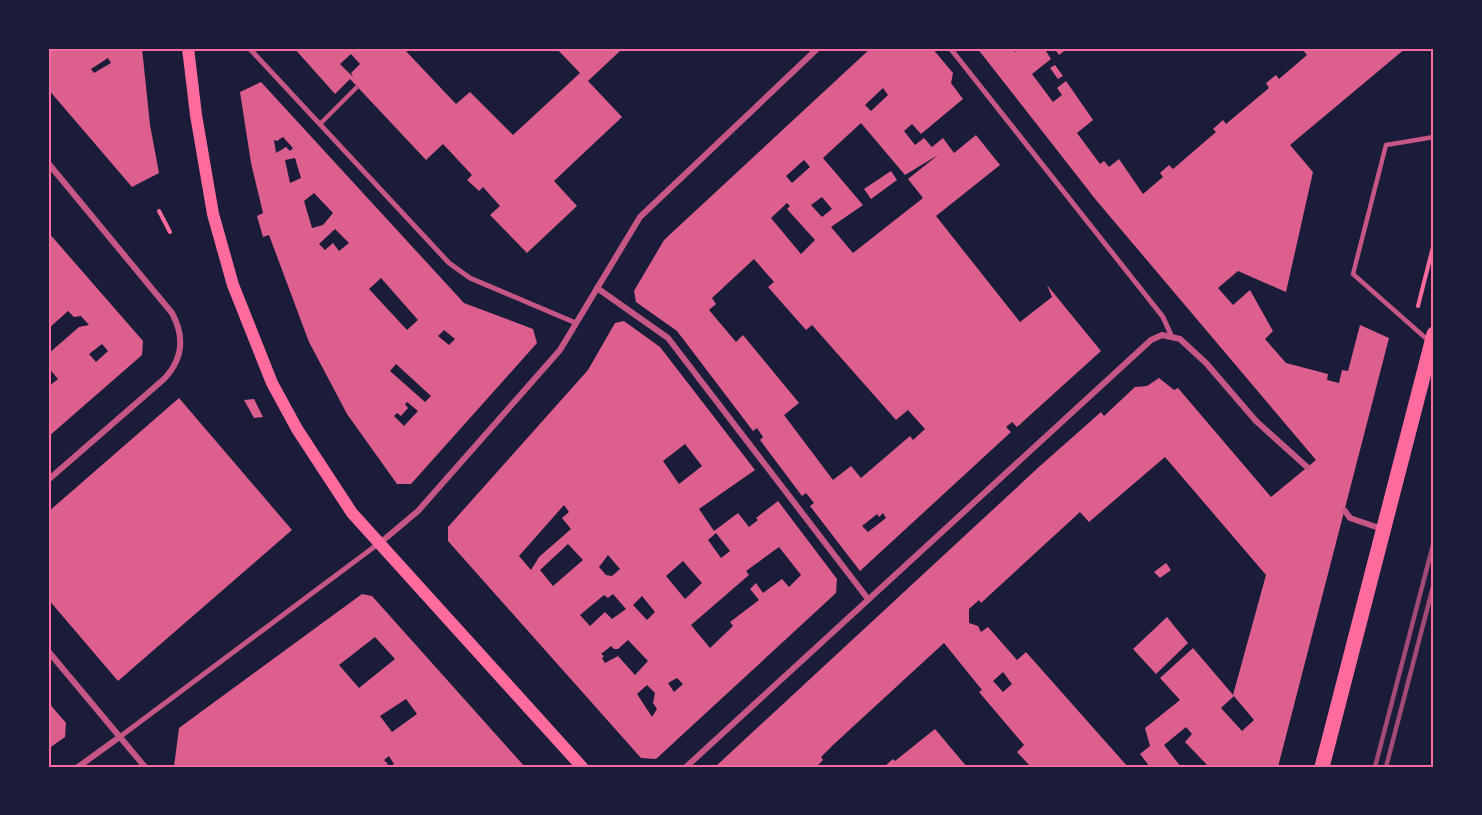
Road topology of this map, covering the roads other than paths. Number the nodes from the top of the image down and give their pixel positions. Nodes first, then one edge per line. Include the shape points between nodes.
1 (188, 48) edge
2 (249, 48) edge
3 (818, 48) edge
4 (950, 48) edge
5 (357, 87) dead end
6 (320, 124) junction
7 (1434, 137) edge
8 (48, 163) edge
9 (597, 288) junction
10 (576, 323) junction
11 (1171, 335) junction
12 (1433, 339) edge
13 (1307, 467) dead end
14 (48, 480) edge
15 (1345, 511) dead end
16 (1382, 529) junction
17 (379, 543) junction
18 (868, 599) junction
19 (48, 651) edge
20 (122, 736) junction
21 (78, 767) edge
22 (145, 767) edge
23 (582, 767) edge
24 (686, 767) edge
25 (1322, 767) edge

1 - 17 main road via 213,214 233,285 272,383 297,429 352,513
2 - 6 street
3 - 9 street via 640,217
4 - 11 street via 1163,317
5 - 6 lane
6 - 10 street via 449,263 470,278
7 - 12 lane via 1386,145 1353,274
8 - 14 street via 172,313 180,331 180,349 173,369
9 - 10 street
9 - 18 street via 668,338
10 - 17 street via 560,350 418,512
11 - 13 street via 1206,363 1256,421
11 - 18 street via 1151,340
12 - 16 main road
15 - 16 street via 1350,518
16 - 25 main road
17 - 20 street
17 - 23 main road
18 - 24 street
19 - 20 street
20 - 21 street
20 - 22 street

